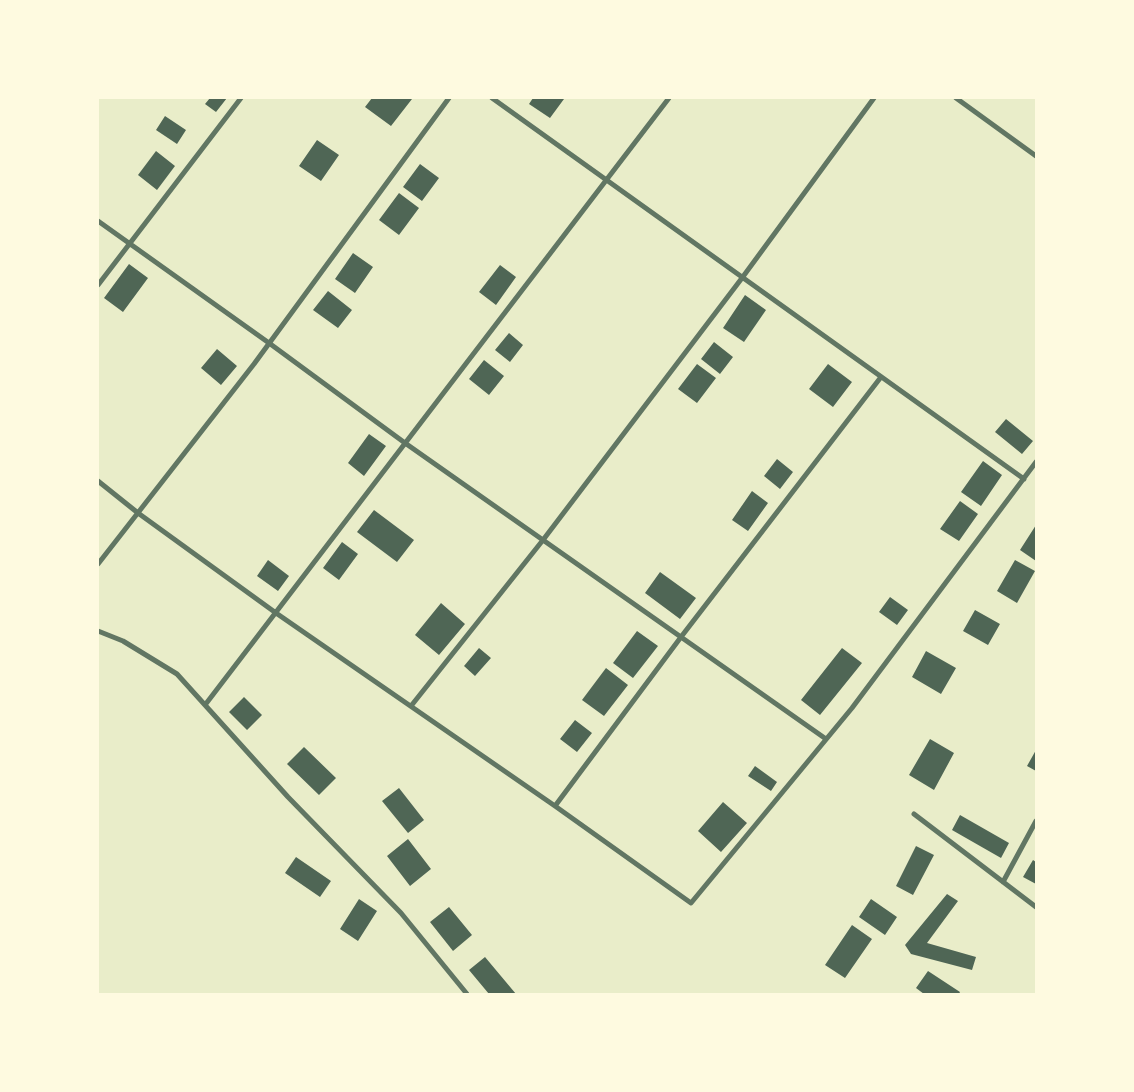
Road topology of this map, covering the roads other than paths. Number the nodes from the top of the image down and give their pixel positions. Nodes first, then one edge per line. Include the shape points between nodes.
1 (241, 98) edge
2 (449, 98) edge
3 (492, 98) edge
4 (670, 98) edge
5 (874, 98) edge
6 (956, 98) edge
7 (1036, 156) edge
8 (605, 180) junction
9 (98, 221) edge
10 (129, 244) junction
11 (742, 278) junction
12 (98, 285) edge
13 (269, 343) junction
14 (881, 377) junction
15 (405, 443) junction
16 (1036, 462) edge
17 (1024, 480) junction
18 (98, 481) edge
19 (138, 513) junction
20 (543, 540) junction
21 (98, 564) edge
22 (276, 613) junction
23 (98, 630) edge
24 (681, 637) junction
25 (205, 705) junction
26 (411, 706) junction
27 (826, 739) junction
28 (555, 806) junction
29 (914, 814) dead end
30 (1036, 821) edge
31 (1003, 882) junction
32 (1036, 907) edge
33 (467, 994) edge

1 - 10 street
2 - 13 street
3 - 8 street
4 - 8 street
5 - 11 street
6 - 7 street
8 - 11 street
8 - 15 street
9 - 10 street
10 - 12 street
10 - 13 street
11 - 14 street
11 - 20 street
13 - 15 street
13 - 19 street
14 - 17 street
14 - 24 street
15 - 20 street
15 - 22 street
16 - 17 street
17 - 27 street
18 - 19 street
19 - 21 street
19 - 22 street
20 - 24 street
20 - 26 street
22 - 25 street
22 - 26 street
23 - 25 street via 123,641 177,674
24 - 27 street
24 - 28 street
25 - 33 street via 288,797 401,913
26 - 28 street
27 - 28 street via 691,904
29 - 31 street
30 - 31 street
31 - 32 street

